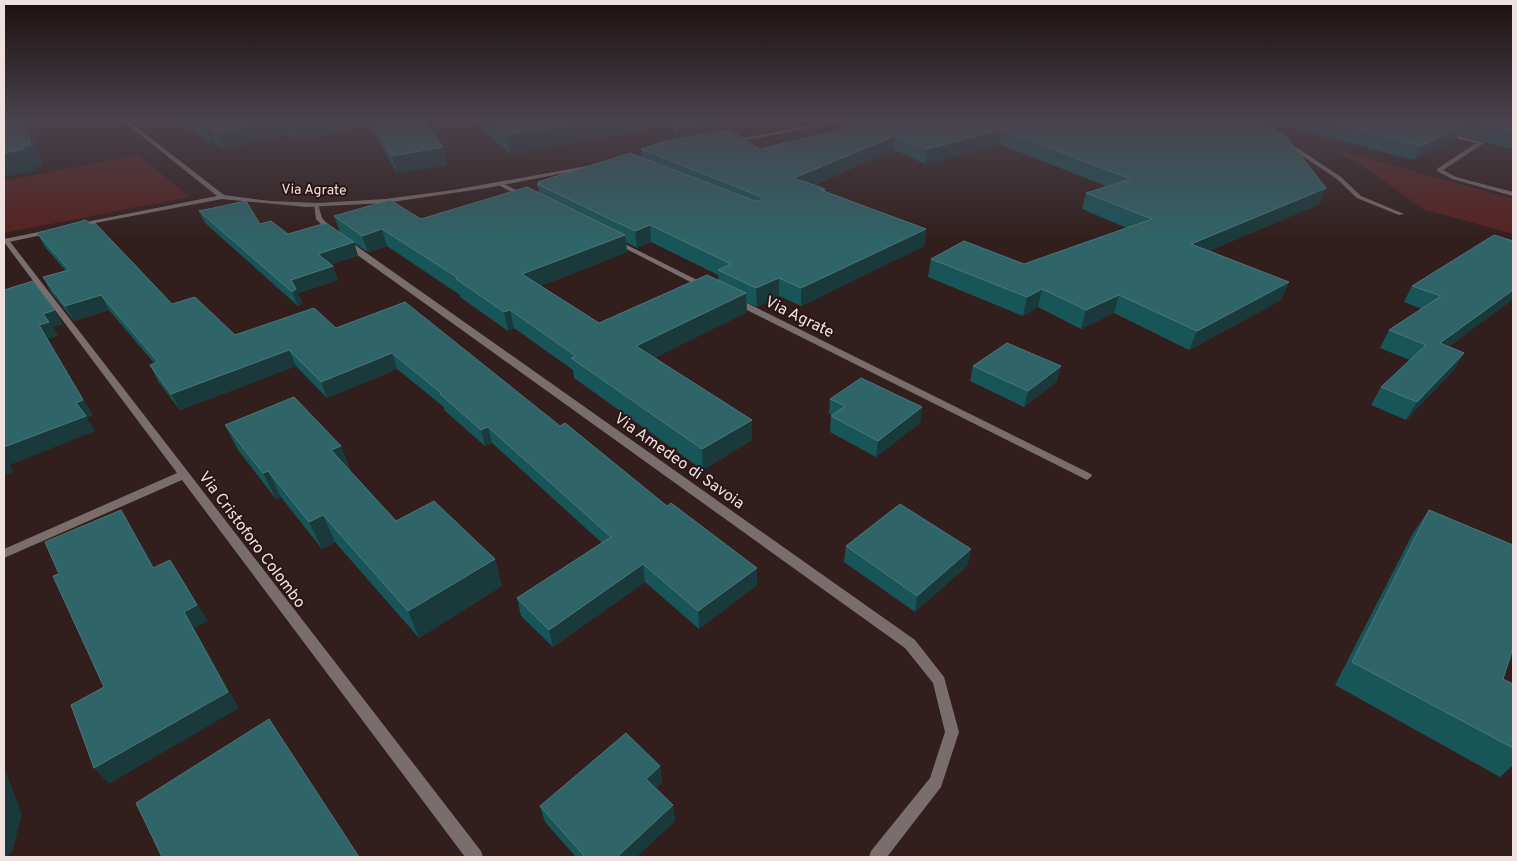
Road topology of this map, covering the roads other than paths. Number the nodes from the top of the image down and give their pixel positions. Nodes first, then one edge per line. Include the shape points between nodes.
1 (175, 160) edge
2 (1312, 160) edge
3 (1454, 160) edge
4 (596, 166) edge
5 (500, 184) junction
6 (1513, 194) edge
7 (222, 197) junction
8 (536, 202) edge
9 (316, 205) junction
10 (1401, 214) dead end
11 (72, 227) edge
12 (53, 231) edge
13 (607, 237) edge
14 (5, 241) edge
15 (714, 290) edge
16 (723, 294) edge
17 (184, 475) junction
18 (1087, 476) dead end
19 (4, 554) edge
20 (475, 857) edge
21 (877, 857) edge

1 - 7 street
2 - 10 street via 1339,178 1359,197
3 - 6 street via 1439,170 1454,178
4 - 5 street, Via Agrate
5 - 8 street
5 - 9 street, Via Agrate via 390,200
7 - 9 street, Via Agrate
7 - 11 street, Via Agrate
9 - 21 street, Via Amedeo di Savoia via 319,218 332,232 910,644 939,681 952,732 936,782
12 - 14 street
13 - 15 street
14 - 17 street, Via Cristoforo Colombo
16 - 18 street, Via Agrate
17 - 19 street
17 - 20 street, Via Cristoforo Colombo

